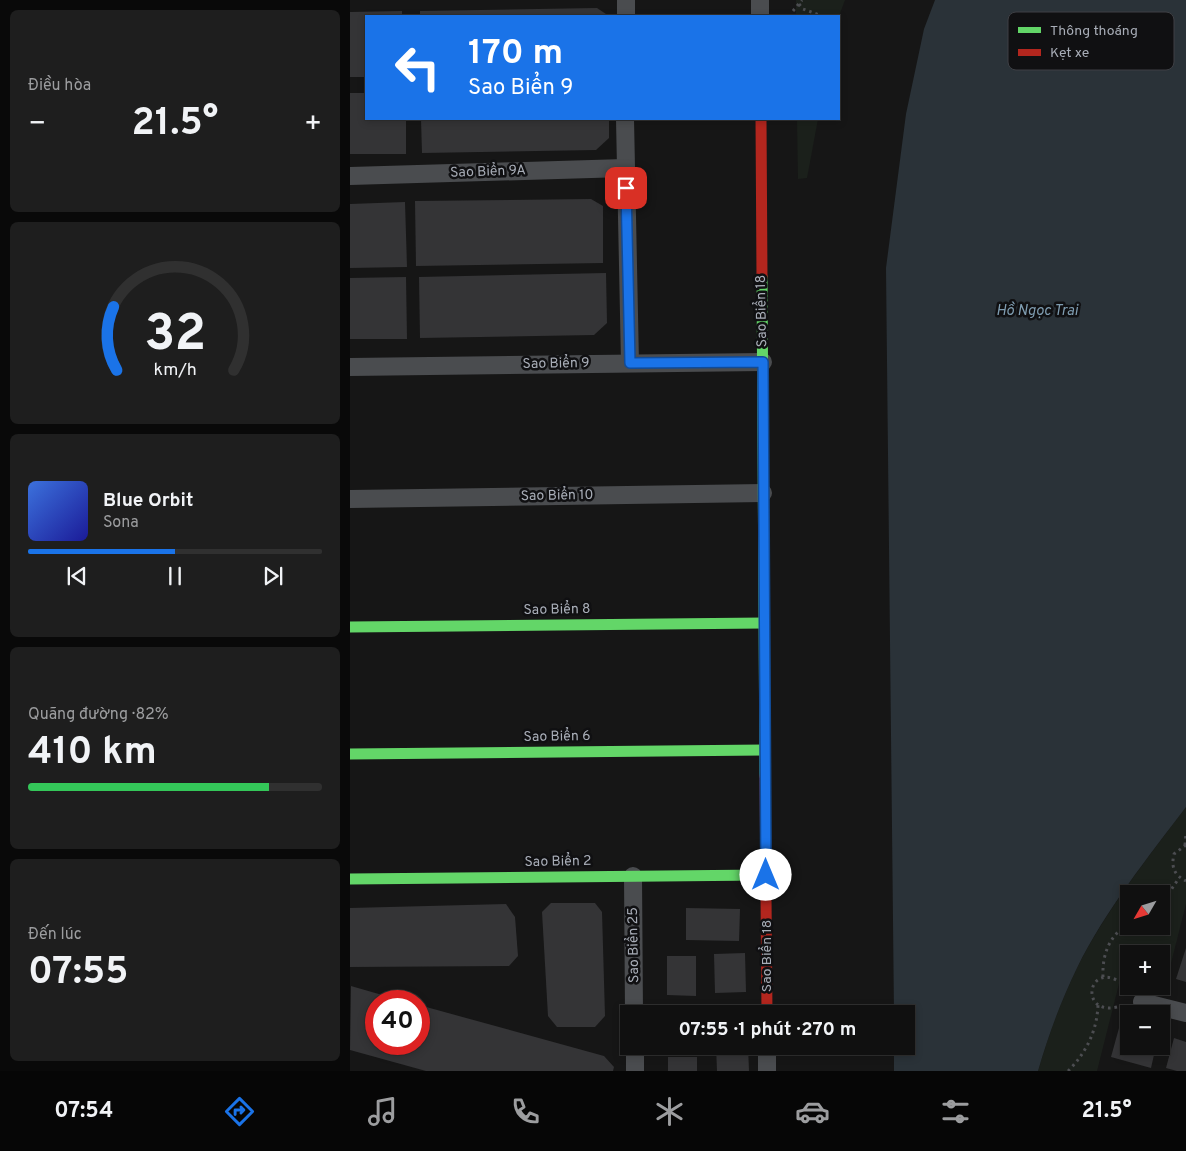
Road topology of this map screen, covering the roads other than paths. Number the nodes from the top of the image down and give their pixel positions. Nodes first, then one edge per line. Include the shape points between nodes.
1 (626, 0) edge
2 (760, 0) edge
3 (626, 15) edge
4 (760, 15) edge
5 (625, 120) edge
6 (761, 120) edge
7 (625, 168) junction
8 (350, 176) edge
9 (763, 362) junction
10 (630, 363) junction
11 (350, 366) edge
12 (763, 493) junction
13 (350, 499) edge
14 (764, 623) junction
15 (350, 627) edge
16 (765, 750) junction
17 (350, 754) edge
18 (766, 875) junction
19 (633, 876) junction
20 (350, 879) edge
21 (1142, 1002) dead end
22 (634, 1005) edge
23 (767, 1005) edge
24 (1186, 1013) edge
25 (635, 1055) edge
26 (767, 1055) edge
27 (635, 1071) edge
28 (767, 1071) edge

1 - 3 street
2 - 4 street
5 - 7 street
6 - 9 street, Sao Biển 18
7 - 8 street, Sao Biển 9A
7 - 10 street
9 - 10 street, Sao Biển 9
9 - 12 street, Sao Biển 18
10 - 11 street, Sao Biển 9
12 - 13 street, Sao Biển 10
12 - 14 street, Sao Biển 18
14 - 15 street, Sao Biển 8
14 - 16 street, Sao Biển 18
16 - 17 street, Sao Biển 6
16 - 18 street, Sao Biển 18
18 - 19 street, Sao Biển 2
18 - 23 street, Sao Biển 18
19 - 20 street, Sao Biển 2
19 - 22 street, Sao Biển 25
21 - 24 street
25 - 27 street
26 - 28 street

